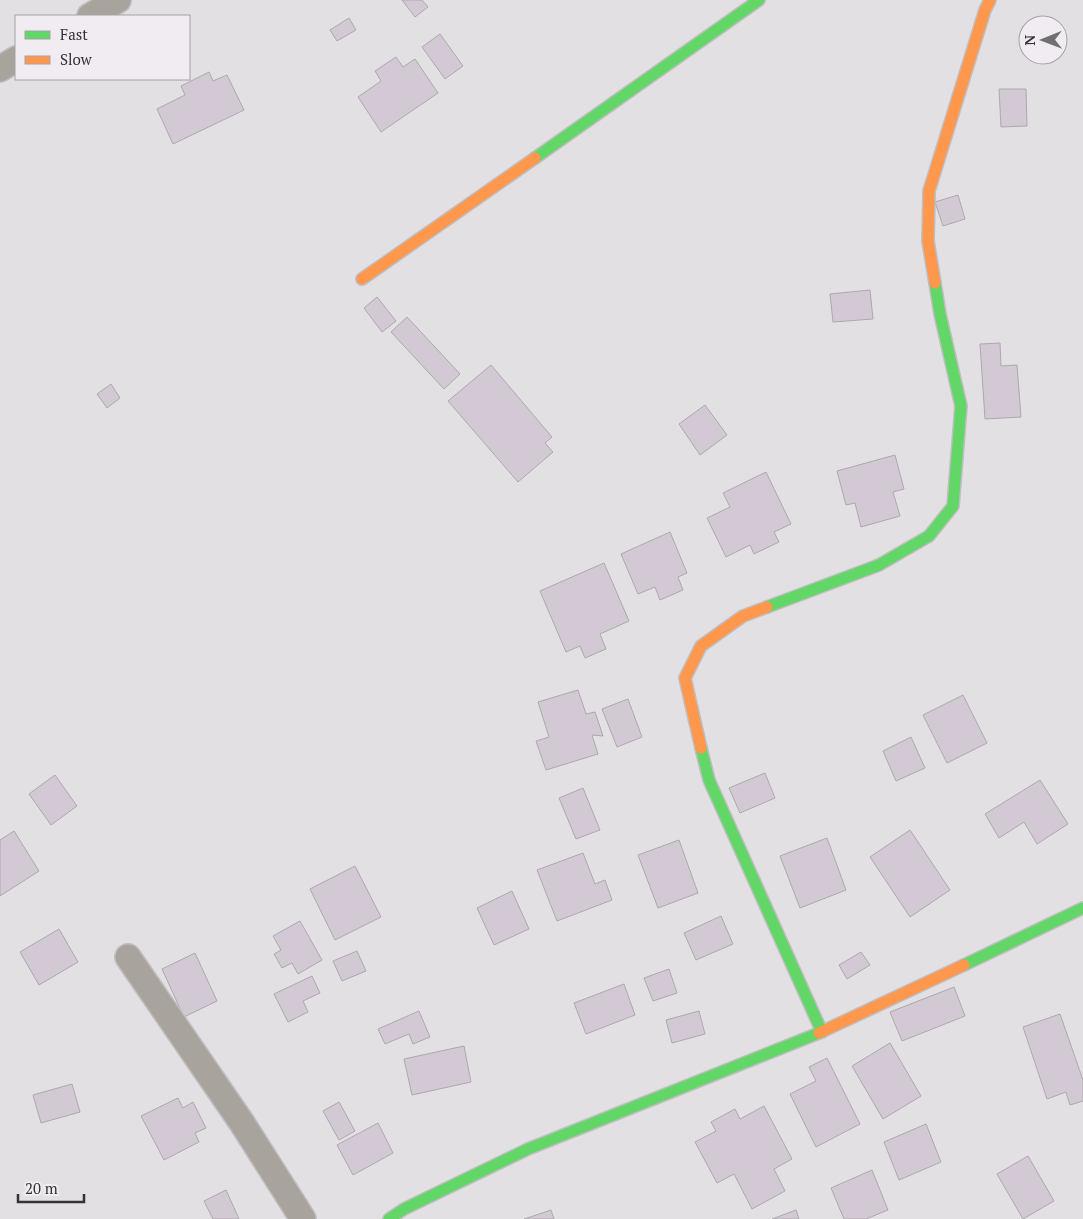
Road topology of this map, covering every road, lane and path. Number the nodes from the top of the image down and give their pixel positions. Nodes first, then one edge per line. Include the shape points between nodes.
1 (118, 0) edge
2 (759, 0) edge
3 (990, 0) edge
4 (92, 15) edge
5 (15, 60) edge
6 (0, 69) edge
7 (362, 279) dead end
8 (1083, 908) edge
9 (128, 958) dead end
10 (822, 1032) junction
11 (303, 1219) edge
12 (389, 1219) edge

1 - 4 street
2 - 7 street
3 - 10 street via 929,190 930,250 940,314 961,406 953,506 929,536 879,564 743,616 701,646 685,678 709,780
5 - 6 street
8 - 10 street
9 - 11 street via 242,1123
10 - 12 street via 528,1149

